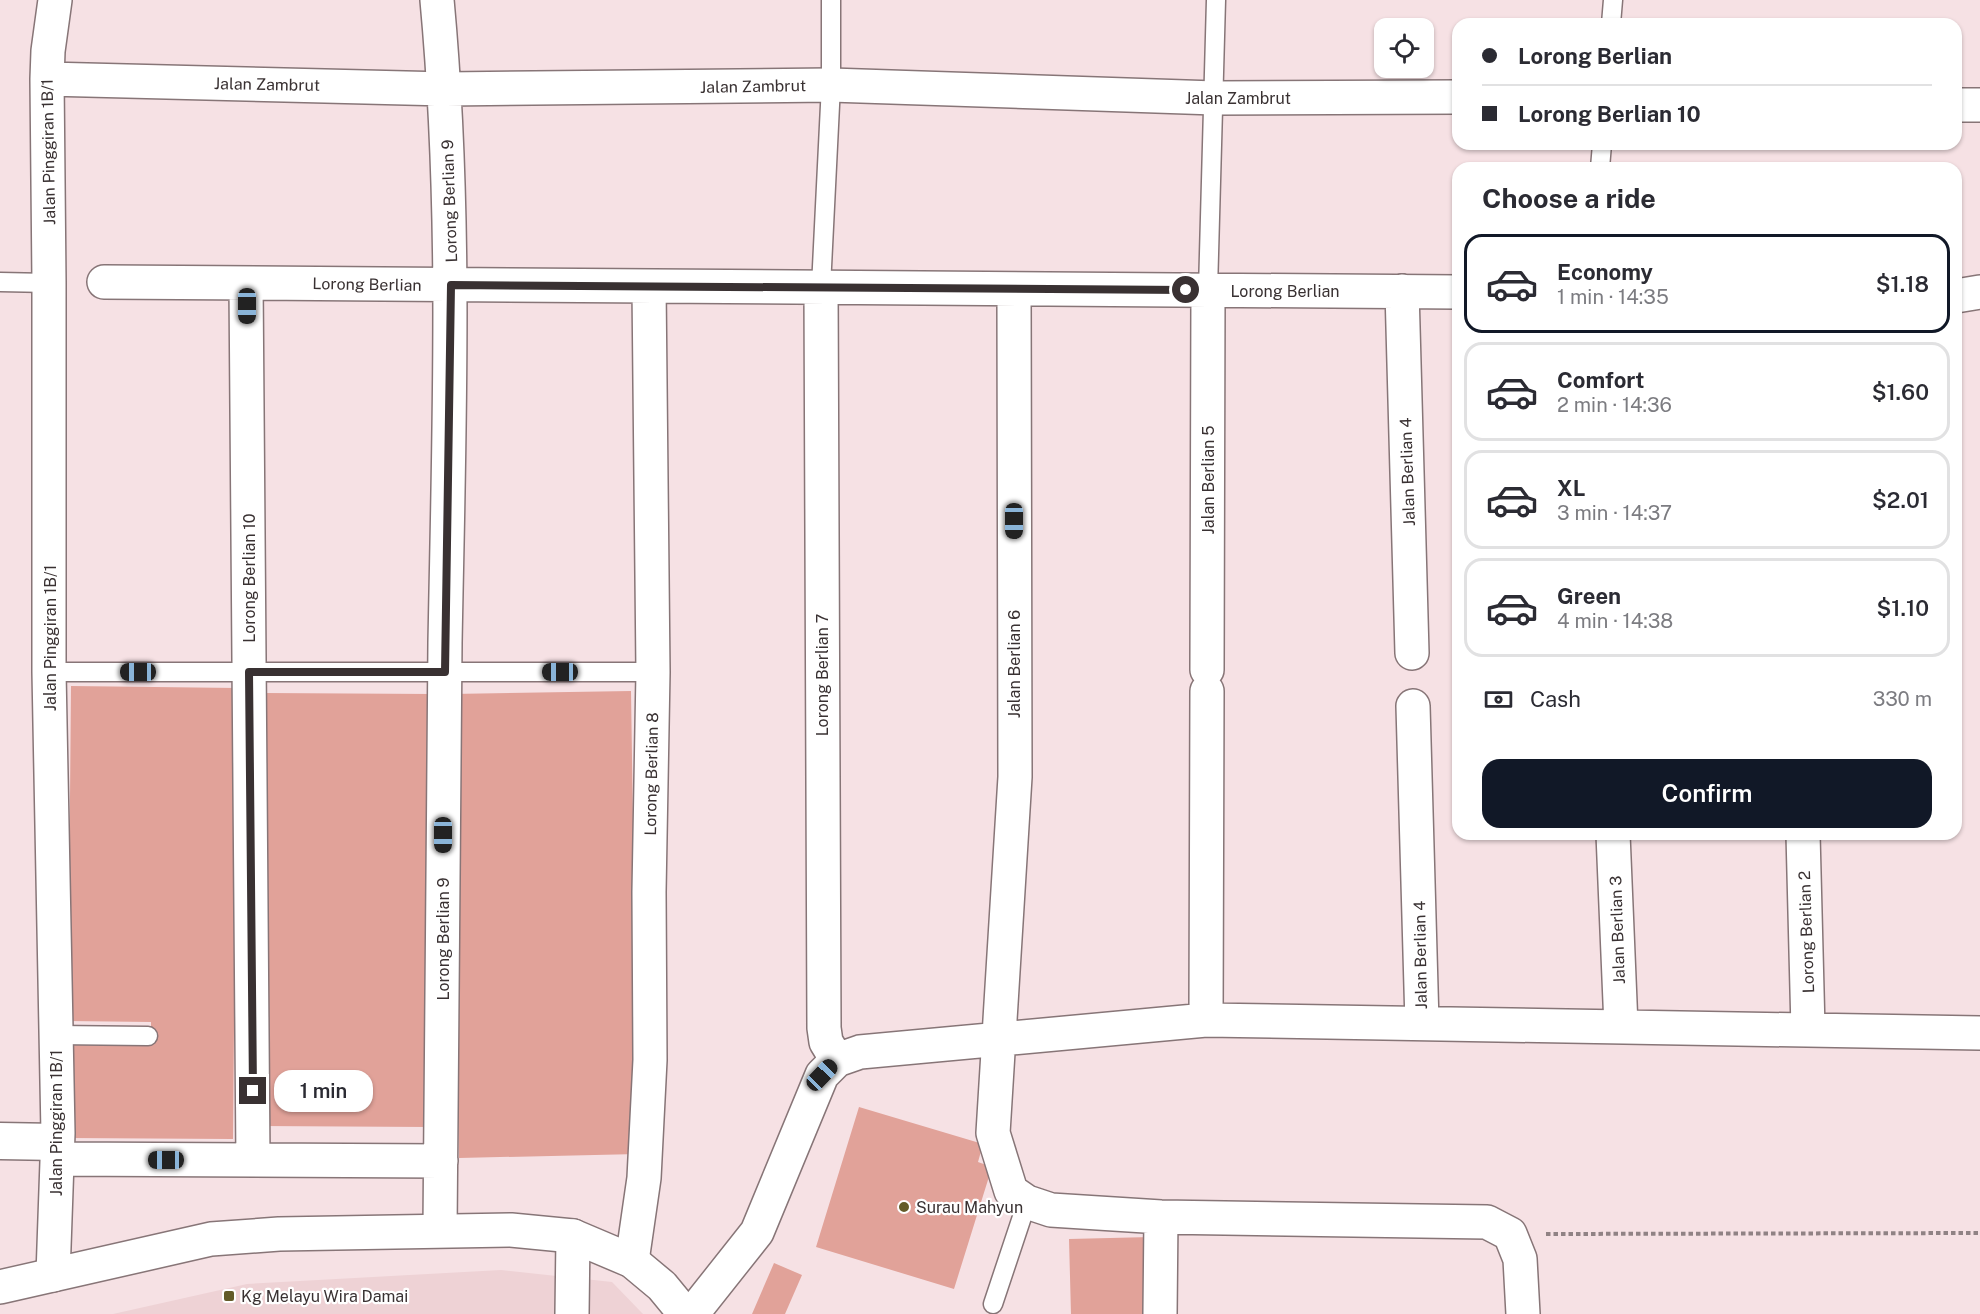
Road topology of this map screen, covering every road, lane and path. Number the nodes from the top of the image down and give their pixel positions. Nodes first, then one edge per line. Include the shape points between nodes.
1 (55, 0) edge
2 (437, 0) edge
3 (831, 0) edge
4 (1216, 0) edge
5 (1613, 0) edge
6 (1612, 18) edge
7 (47, 79) junction
8 (831, 85) junction
9 (446, 89) junction
10 (1452, 97) edge
11 (1215, 98) junction
12 (1962, 105) edge
13 (1980, 105) edge
14 (0, 282) edge
15 (104, 282) dead end
16 (50, 283) junction
17 (246, 283) junction
18 (451, 285) junction
19 (649, 286) junction
20 (821, 287) junction
21 (1014, 289) junction
22 (1208, 290) junction
23 (1402, 291) junction
24 (1452, 292) edge
25 (1980, 292) edge
26 (1962, 296) edge
27 (1412, 653) dead end
28 (50, 672) junction
29 (249, 672) junction
30 (445, 672) junction
31 (653, 672) junction
32 (1413, 706) dead end
33 (1613, 840) edge
34 (1803, 840) edge
35 (1206, 1020) junction
36 (1422, 1023) junction
37 (1622, 1026) junction
38 (1808, 1029) junction
39 (1980, 1033) edge
40 (56, 1035) junction
41 (148, 1036) dead end
42 (1000, 1039) junction
43 (837, 1059) junction
44 (0, 1132) edge
45 (58, 1148) junction
46 (0, 1150) edge
47 (253, 1160) junction
48 (441, 1161) junction
49 (1027, 1202) junction
50 (1161, 1217) junction
51 (440, 1230) junction
52 (1980, 1233) edge
53 (1509, 1234) junction
54 (573, 1236) junction
55 (632, 1261) junction
56 (53, 1275) junction
57 (0, 1287) edge
58 (993, 1304) dead end
59 (572, 1314) edge
60 (684, 1314) edge
61 (692, 1314) edge
62 (1160, 1314) edge
63 (1523, 1314) edge

1 - 7 street, Jalan Pinggiran 1B/1
2 - 9 street, Lorong Berlian 9
3 - 8 lane
4 - 11 lane
5 - 6 lane
7 - 9 street, Jalan Zambrut
7 - 16 street, Jalan Pinggiran 1B/1
8 - 9 street, Jalan Zambrut
8 - 11 street, Jalan Zambrut
8 - 20 lane
9 - 18 street, Lorong Berlian 9
10 - 11 street, Jalan Zambrut
11 - 22 lane
12 - 13 street
14 - 16 lane
15 - 17 street, Lorong Berlian
16 - 28 street, Jalan Pinggiran 1B/1
17 - 18 street, Lorong Berlian
17 - 29 street, Lorong Berlian 10
18 - 19 street, Lorong Berlian
18 - 30 street, Lorong Berlian 9
19 - 20 street, Lorong Berlian
19 - 31 street, Lorong Berlian 8
20 - 21 street, Lorong Berlian
20 - 43 street, Lorong Berlian 7 via 824,1028 826,1042
21 - 22 street, Lorong Berlian
21 - 42 street, Jalan Berlian 6 via 1015,777
22 - 23 street, Lorong Berlian
22 - 35 street, Jalan Berlian 5
23 - 24 street, Lorong Berlian
23 - 27 street, Jalan Berlian 4
25 - 26 street
28 - 29 lane
28 - 40 street, Jalan Pinggiran 1B/1
29 - 30 lane
29 - 47 street, Lorong Berlian 10
30 - 31 lane
30 - 48 street, Lorong Berlian 9
31 - 55 street, Lorong Berlian 8 via 650,1060 644,1178
32 - 36 street, Jalan Berlian 4
33 - 37 street, Jalan Berlian 3
34 - 38 street, Lorong Berlian 2
35 - 36 street
35 - 42 street
36 - 37 street
37 - 38 street
38 - 39 street
40 - 41 lane
40 - 45 street, Jalan Pinggiran 1B/1
42 - 43 street via 860,1052
42 - 49 street, Jalan Berlian 6 via 993,1133 1011,1191
43 - 61 street via 822,1075 758,1232
44 - 45 lane
45 - 46 lane
45 - 47 street
45 - 56 street, Jalan Pinggiran 1B/1
47 - 48 street
48 - 51 street, Lorong Berlian 9
49 - 50 street via 1051,1210
49 - 58 lane
50 - 53 street via 1487,1222
50 - 62 street
51 - 54 street via 511,1230
51 - 56 street via 210,1239
52 - 53 path
53 - 63 street via 1520,1259
54 - 55 street
54 - 59 street
55 - 60 street via 662,1286
56 - 57 street

